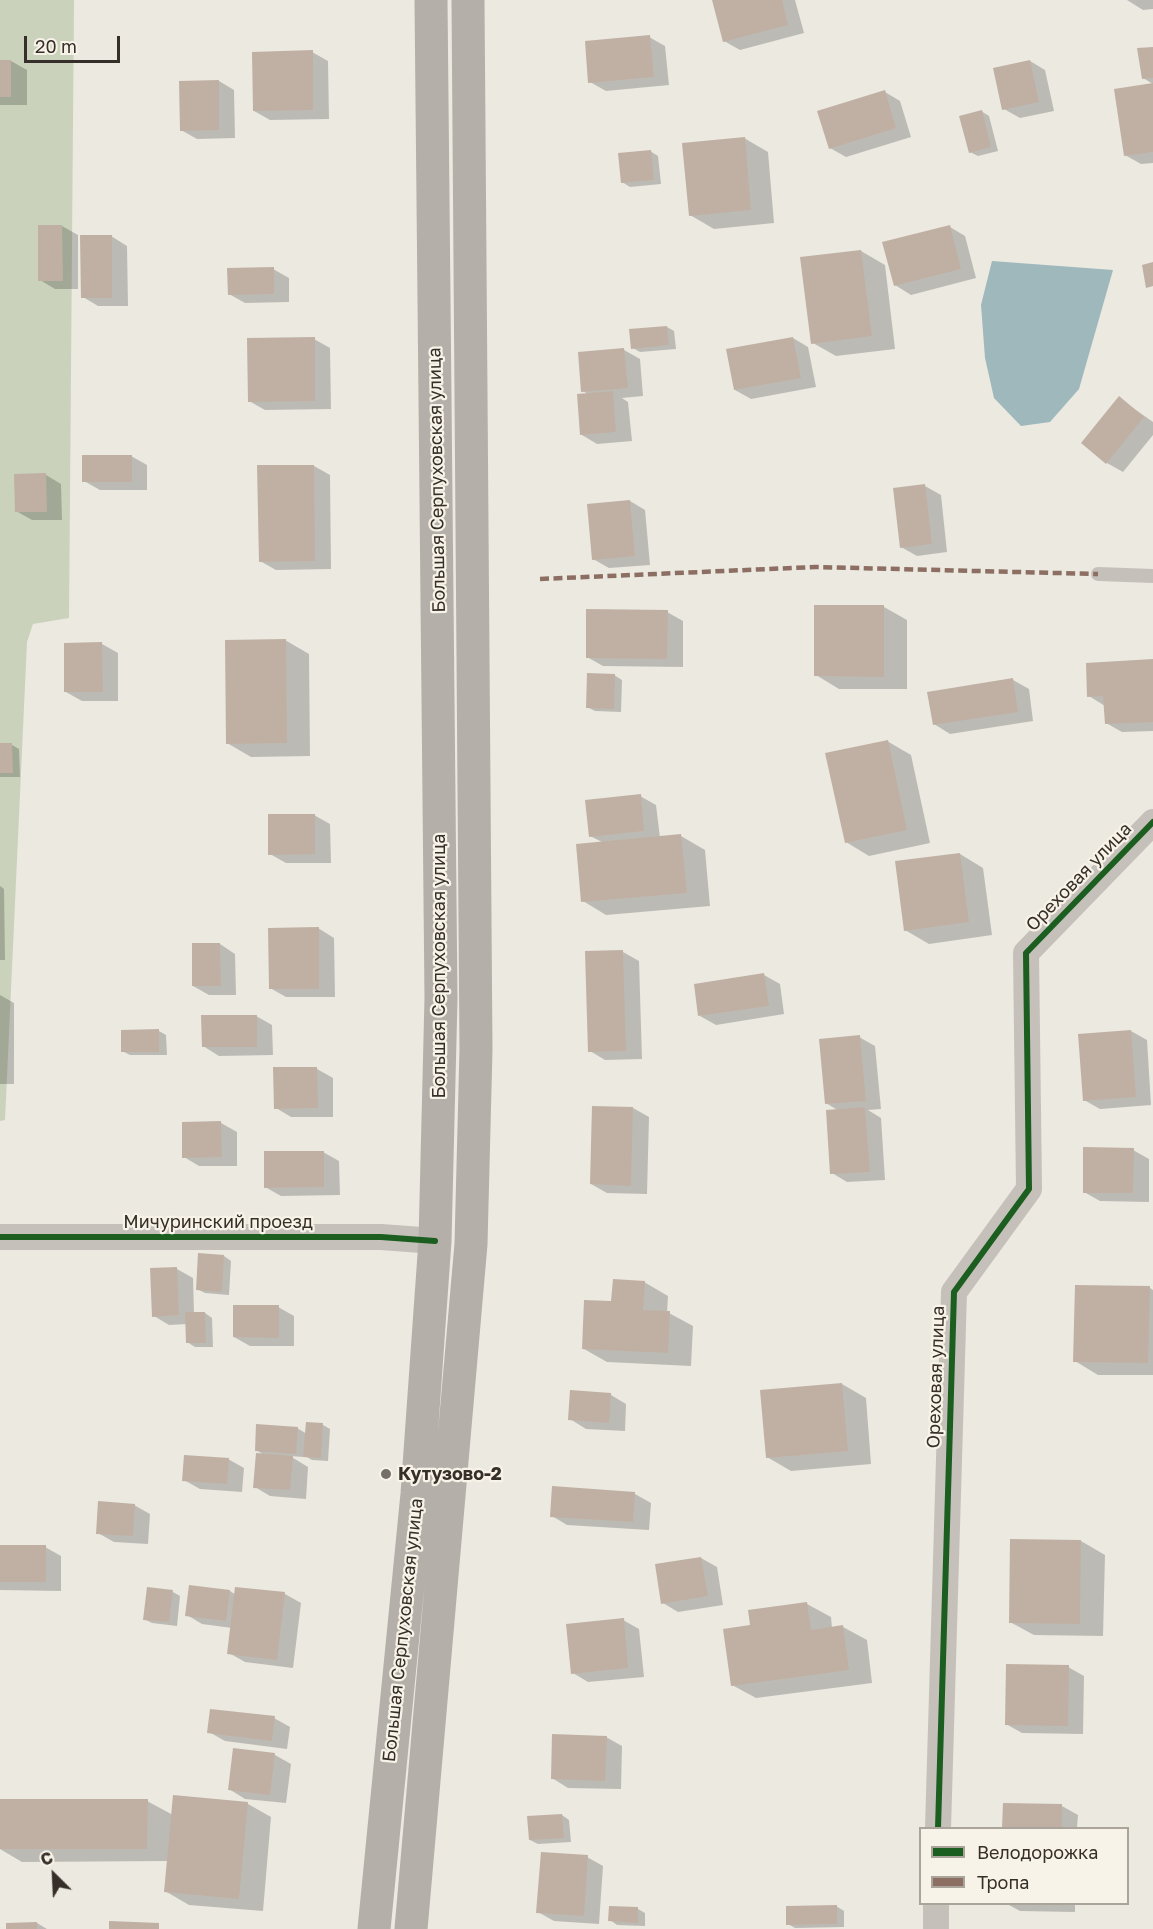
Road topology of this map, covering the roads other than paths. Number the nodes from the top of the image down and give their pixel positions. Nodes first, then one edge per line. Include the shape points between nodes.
1 (431, 0) edge
2 (468, 0) edge
3 (1098, 574) dead end
4 (1153, 576) edge
5 (1153, 822) edge
6 (0, 1237) edge
7 (435, 1240) junction
8 (938, 1827) edge
9 (936, 1905) edge
10 (374, 1929) edge
11 (411, 1929) edge
12 (936, 1929) edge

1 - 7 main road, Большая Серпуховская улица via 441,986
2 - 11 main road, Большая Серпуховская улица via 476,1049 471,1244
3 - 4 lane
5 - 8 street, Ореховая улица via 1026,953 1029,1189 954,1292
6 - 7 street, Мичуринский проезд
7 - 10 main road, Большая Серпуховская улица via 417,1494
9 - 12 street

